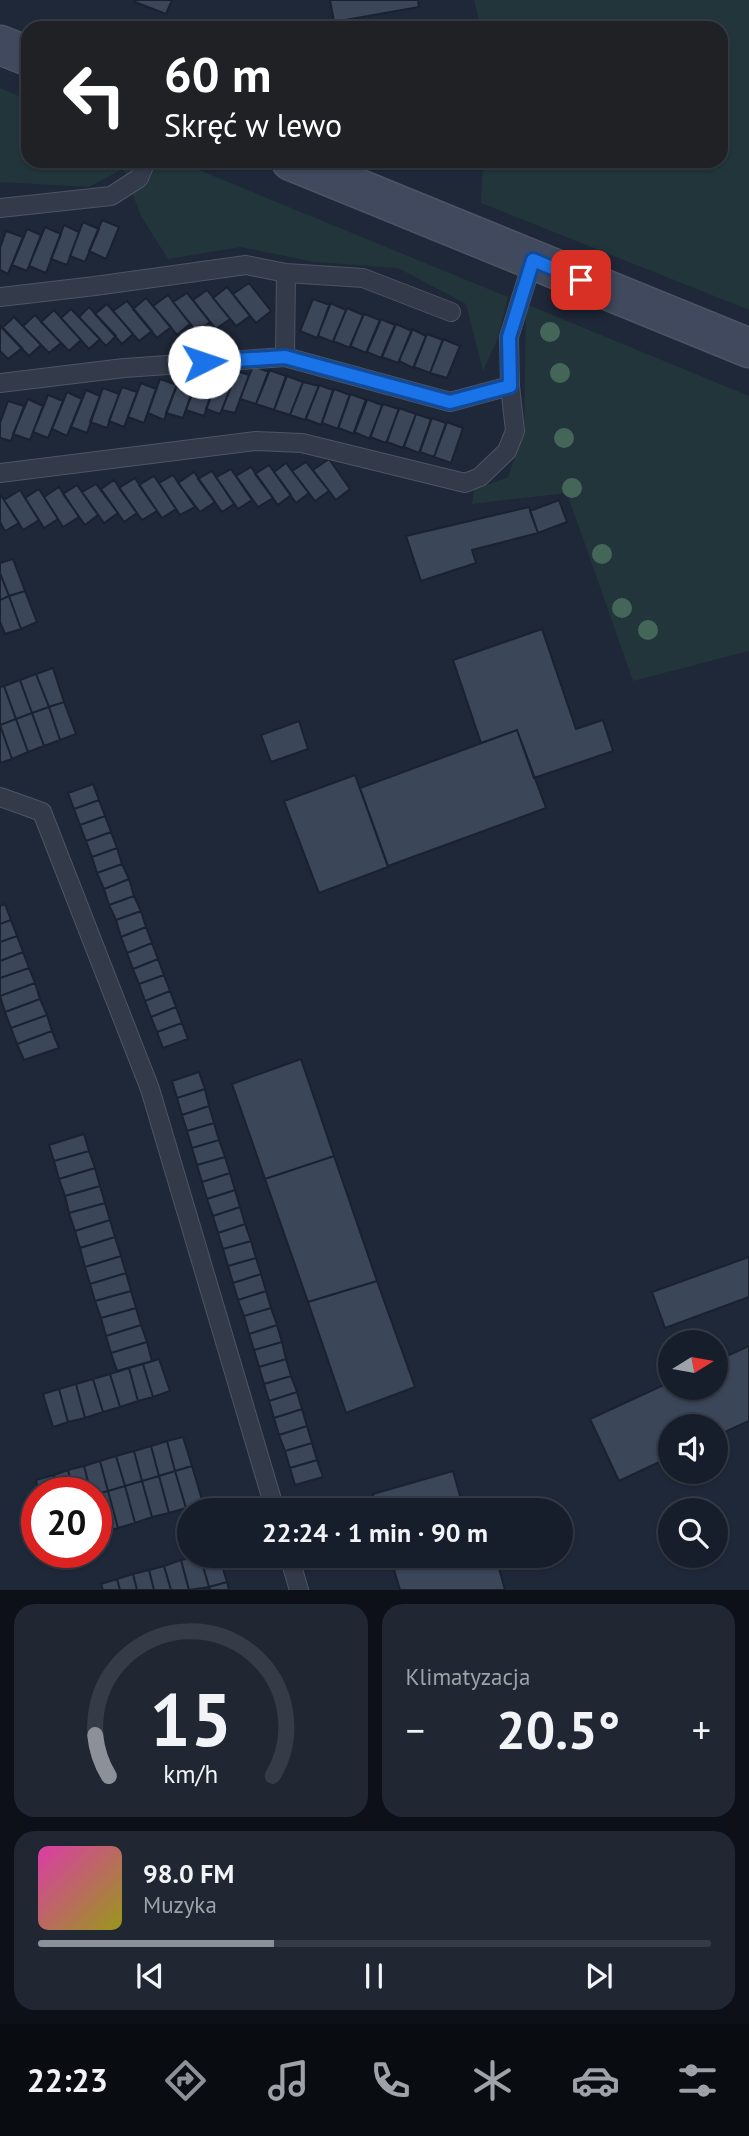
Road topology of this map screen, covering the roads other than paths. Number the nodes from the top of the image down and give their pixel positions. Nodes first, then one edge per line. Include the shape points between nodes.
1 (0, 45) edge
2 (21, 53) edge
3 (143, 168) edge
4 (309, 168) edge
5 (0, 208) edge
6 (533, 260) junction
7 (286, 273) junction
8 (0, 297) edge
9 (451, 312) dead end
10 (749, 348) edge
11 (285, 357) junction
12 (0, 383) edge
13 (510, 386) junction
14 (0, 473) edge
15 (0, 797) edge
16 (271, 1498) edge
17 (293, 1568) edge
18 (299, 1590) edge

1 - 2 street
3 - 5 lane via 139,178 111,196
4 - 6 street
6 - 10 street
6 - 13 lane via 509,337
7 - 8 lane via 246,265
7 - 9 lane via 363,278
7 - 11 lane
11 - 12 lane via 124,368
11 - 13 lane via 450,402
13 - 14 lane via 515,431 507,451 480,477 465,483 302,443 256,441
15 - 16 lane via 42,813 150,1089
17 - 18 lane

